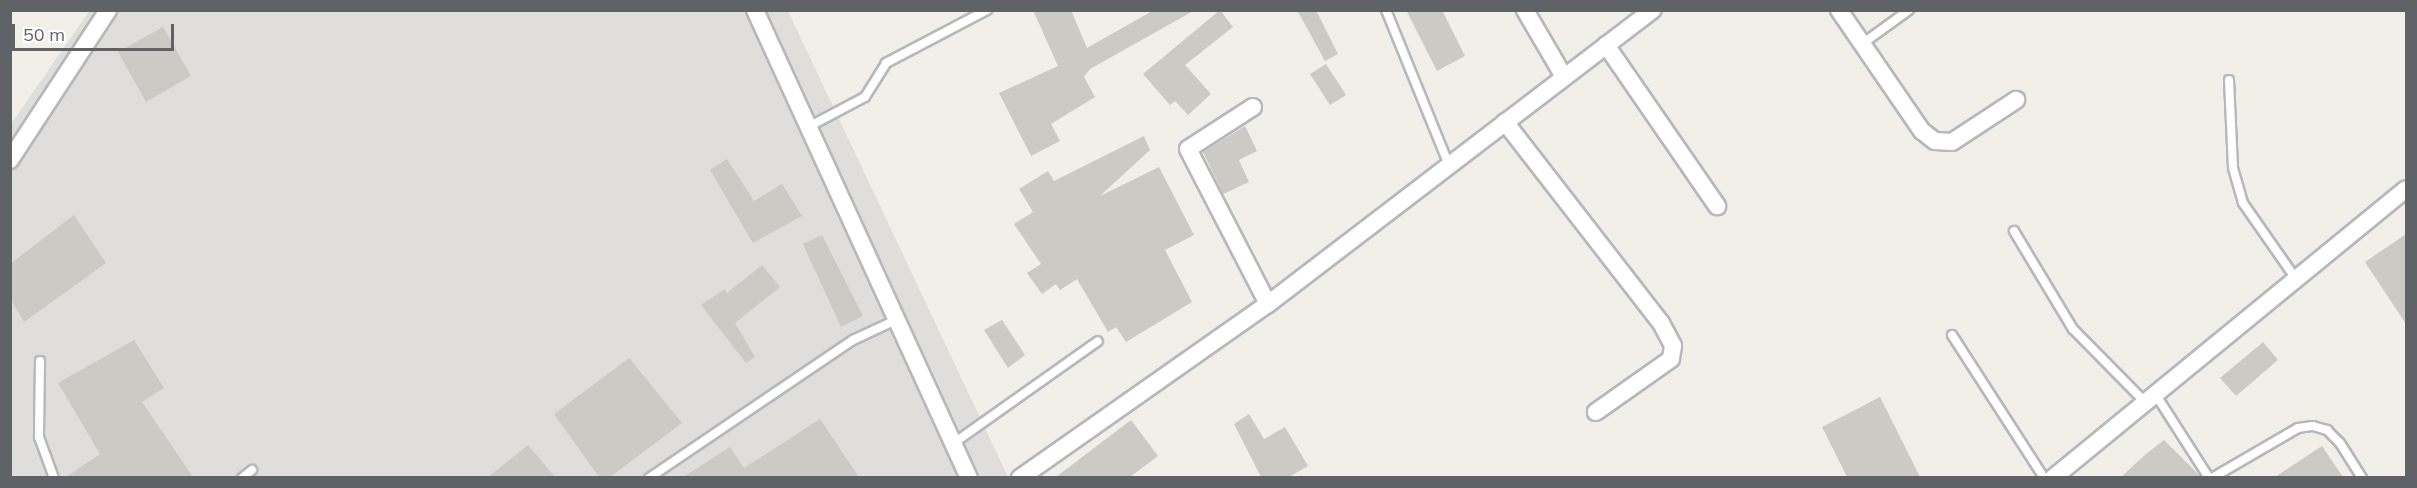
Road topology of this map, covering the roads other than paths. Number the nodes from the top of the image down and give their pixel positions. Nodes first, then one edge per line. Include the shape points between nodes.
1 (108, 10) edge
2 (755, 10) edge
3 (987, 10) edge
4 (1386, 10) edge
5 (1525, 10) edge
6 (1652, 10) edge
7 (1839, 10) edge
8 (1909, 10) edge
9 (1862, 44) junction
10 (1606, 45) junction
11 (1563, 75) junction
12 (2229, 80) dead end
13 (2016, 99) dead end
14 (1253, 107) dead end
15 (1505, 122) junction
16 (810, 126) junction
17 (10, 160) edge
18 (1449, 165) junction
19 (2406, 189) edge
20 (1718, 206) dead end
21 (2014, 231) dead end
22 (2296, 279) junction
23 (1268, 304) junction
24 (897, 319) junction
25 (1952, 335) dead end
26 (1098, 340) dead end
27 (40, 361) dead end
28 (2150, 397) junction
29 (1596, 412) dead end
30 (954, 443) junction
31 (252, 470) dead end
32 (54, 477) edge
33 (242, 477) edge
34 (649, 477) edge
35 (969, 477) edge
36 (1020, 477) edge
37 (2044, 477) edge
38 (2053, 477) edge
39 (2211, 477) edge
40 (2362, 477) edge

1 - 17 street
2 - 16 street
3 - 16 lane via 886,63 865,97
4 - 18 lane
5 - 11 street
6 - 10 street
7 - 9 street
8 - 9 lane
9 - 13 street via 1922,131 1935,141 1952,142
10 - 11 street
10 - 20 street
11 - 15 street
12 - 22 lane via 2233,168 2243,203
14 - 23 street via 1188,149
15 - 18 street
15 - 29 street via 1661,323 1673,346 1671,359
16 - 24 street
18 - 23 street
19 - 22 street
21 - 28 lane via 2073,329
22 - 28 street
23 - 36 street
24 - 30 street
24 - 34 lane via 853,340
25 - 37 lane
26 - 30 lane
27 - 32 lane via 39,437
28 - 38 street
28 - 39 lane
30 - 35 street
31 - 33 lane
39 - 40 lane via 2298,428 2313,426 2326,430 2340,443

